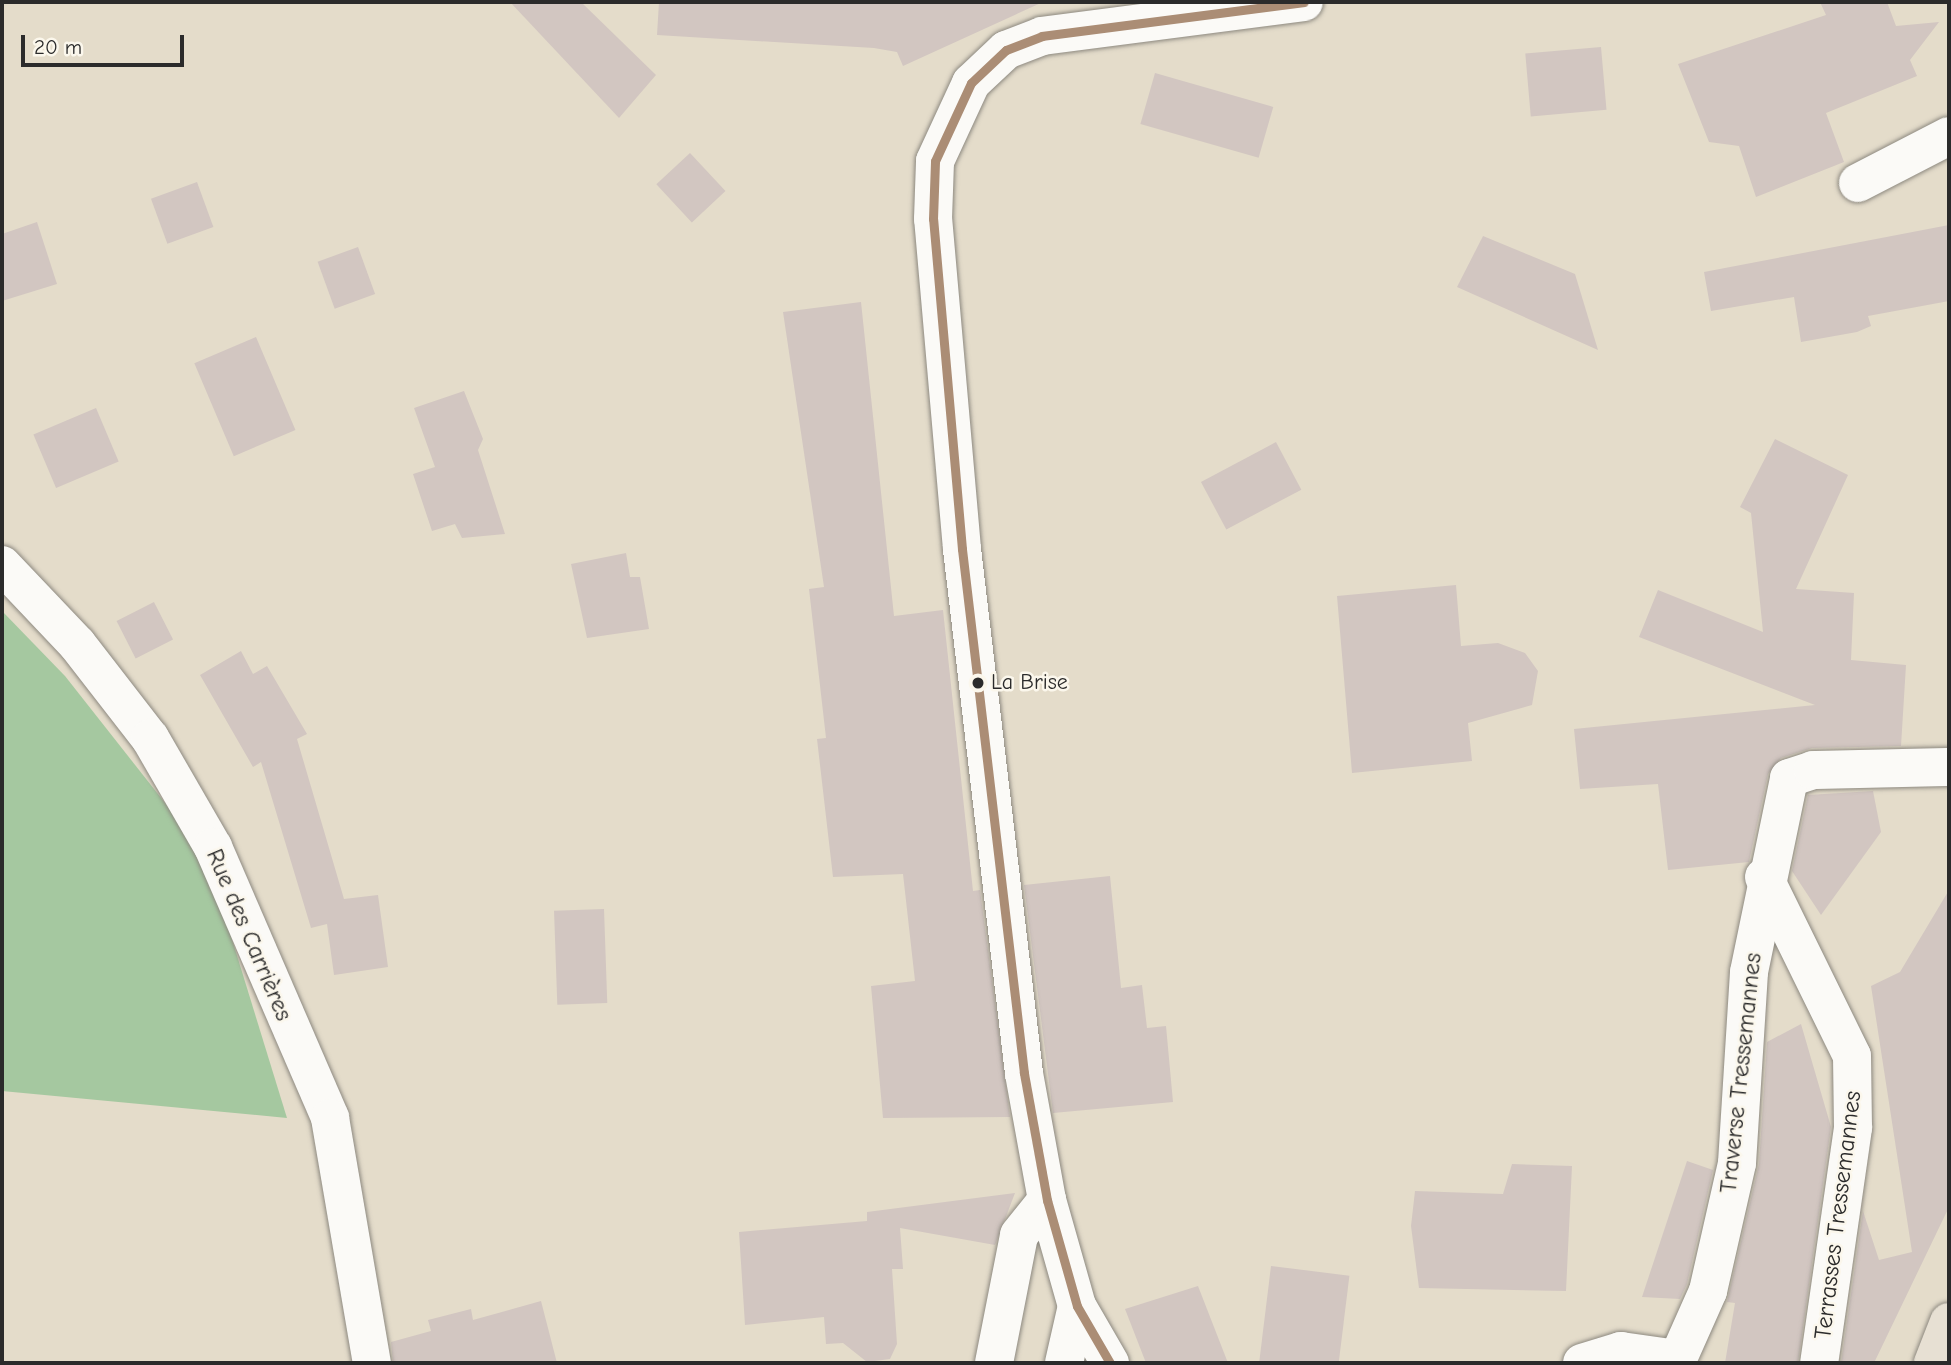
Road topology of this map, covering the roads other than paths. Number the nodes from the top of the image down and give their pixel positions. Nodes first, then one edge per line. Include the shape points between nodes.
1 (1304, 2) edge
2 (1949, 136) edge
3 (1858, 183) dead end
4 (2, 565) edge
5 (1949, 767) edge
6 (1764, 877) junction
7 (1047, 1200) junction
8 (1077, 1306) junction
9 (1949, 1322) edge
10 (1676, 1361) edge
11 (372, 1363) edge
12 (994, 1363) edge
13 (1065, 1363) edge
14 (1110, 1363) edge
15 (1582, 1363) edge
16 (1819, 1363) edge
17 (1933, 1363) edge

1 - 7 street via 1042,36 1006,50 971,83 935,161 933,219 963,562 1024,1073
2 - 3 street
4 - 11 street, Rue des Carrières via 77,644 150,738 213,847 330,1118
5 - 6 street, Traverse Tressemannes via 1813,770 1789,778
6 - 10 street, Traverse Tressemannes via 1749,972 1737,1163 1708,1291
6 - 16 street, Terrasses Tressemannes via 1853,1056 1853,1128
7 - 8 street
7 - 12 street via 1019,1235
8 - 13 street
8 - 14 street
9 - 17 main road
10 - 15 street via 1621,1352

